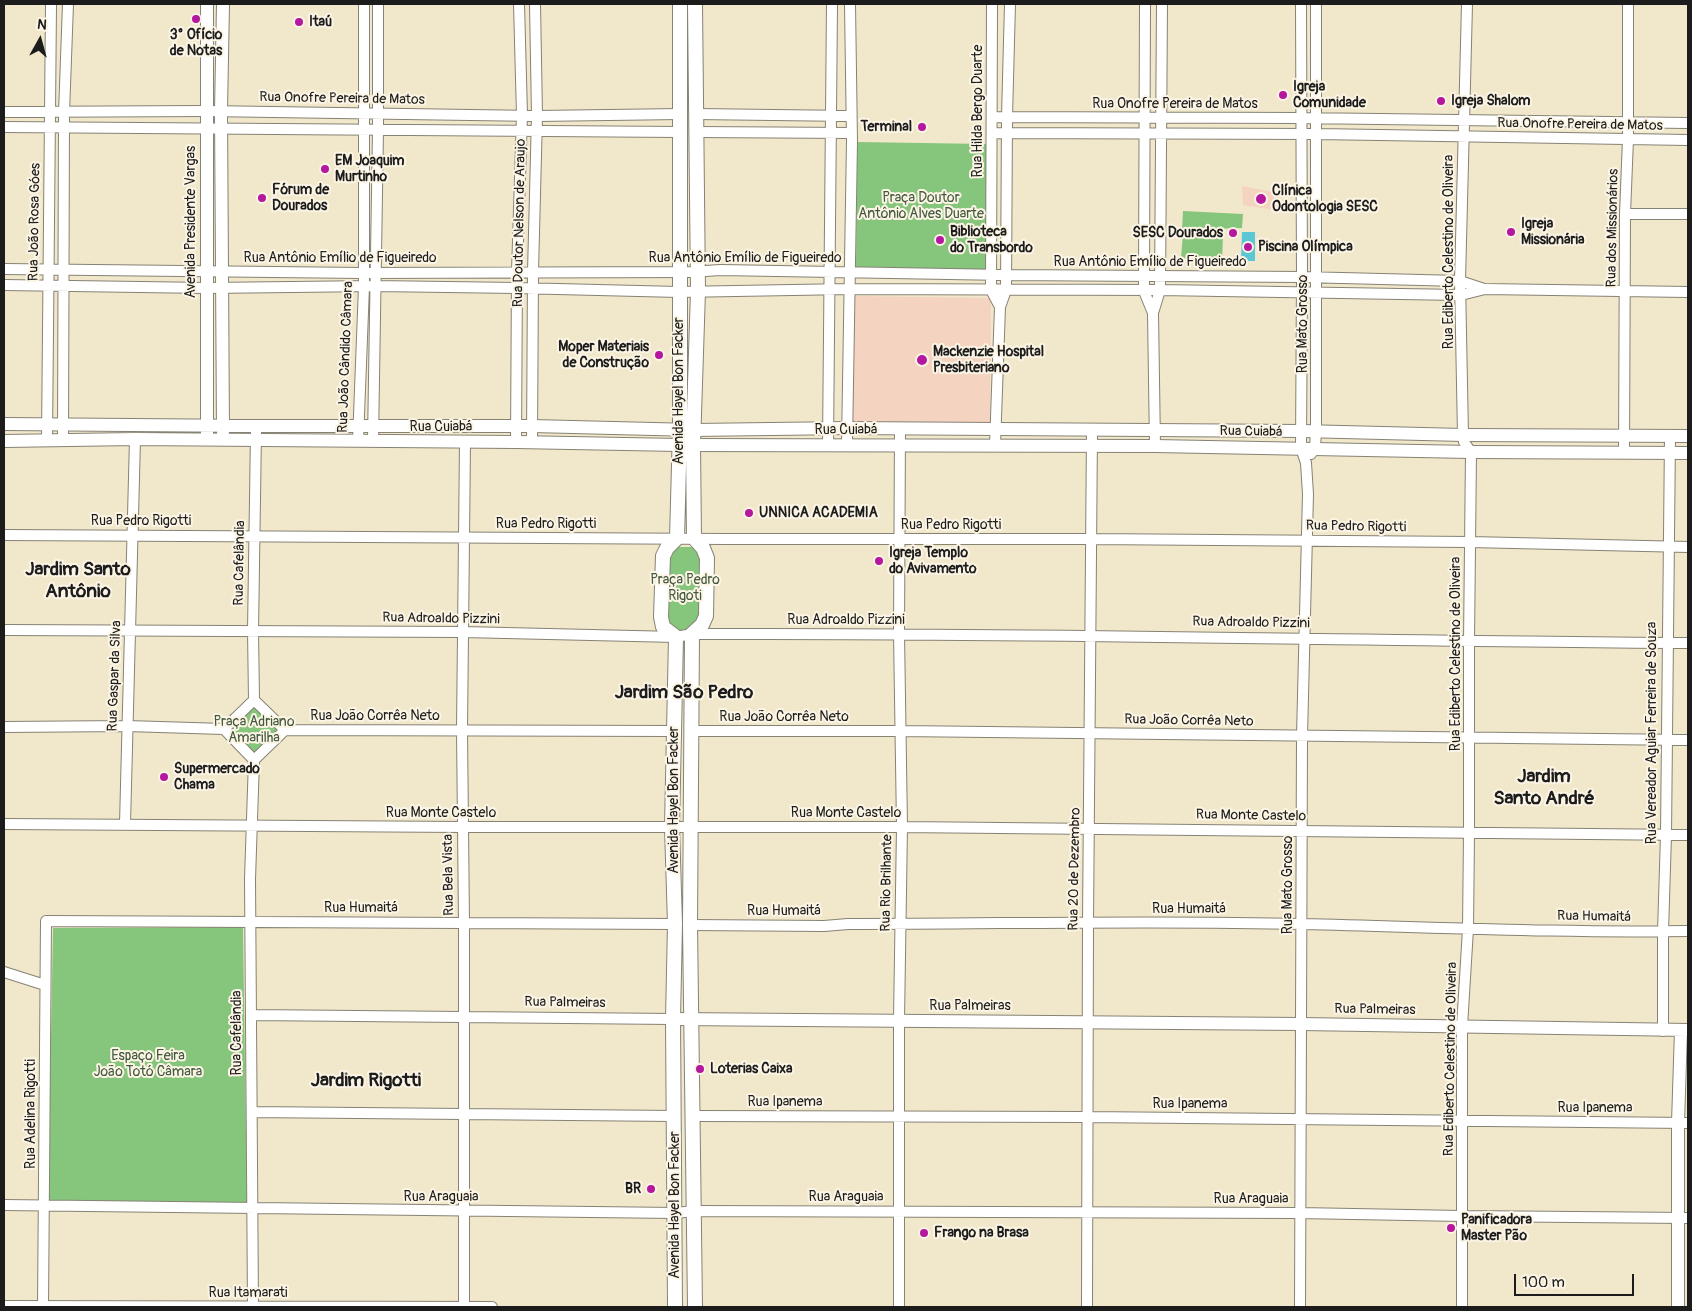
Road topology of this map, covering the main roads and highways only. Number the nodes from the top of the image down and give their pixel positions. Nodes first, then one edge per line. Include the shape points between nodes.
1 (680, 4) edge
2 (695, 4) edge
3 (687, 430) junction
4 (675, 1307) edge
5 (695, 1307) edge

1 - 3 main road, Avenida Hayel Bon Facker via 679,292
2 - 3 main road, Avenida Hayel Bon Facker via 698,291
3 - 4 main road, Avenida Hayel Bon Facker via 679,445 676,538 663,556 661,617 663,627 676,637 672,827
3 - 5 main road, Avenida Hayel Bon Facker via 694,445 694,538 707,558 706,616 692,634 690,731 690,1020

